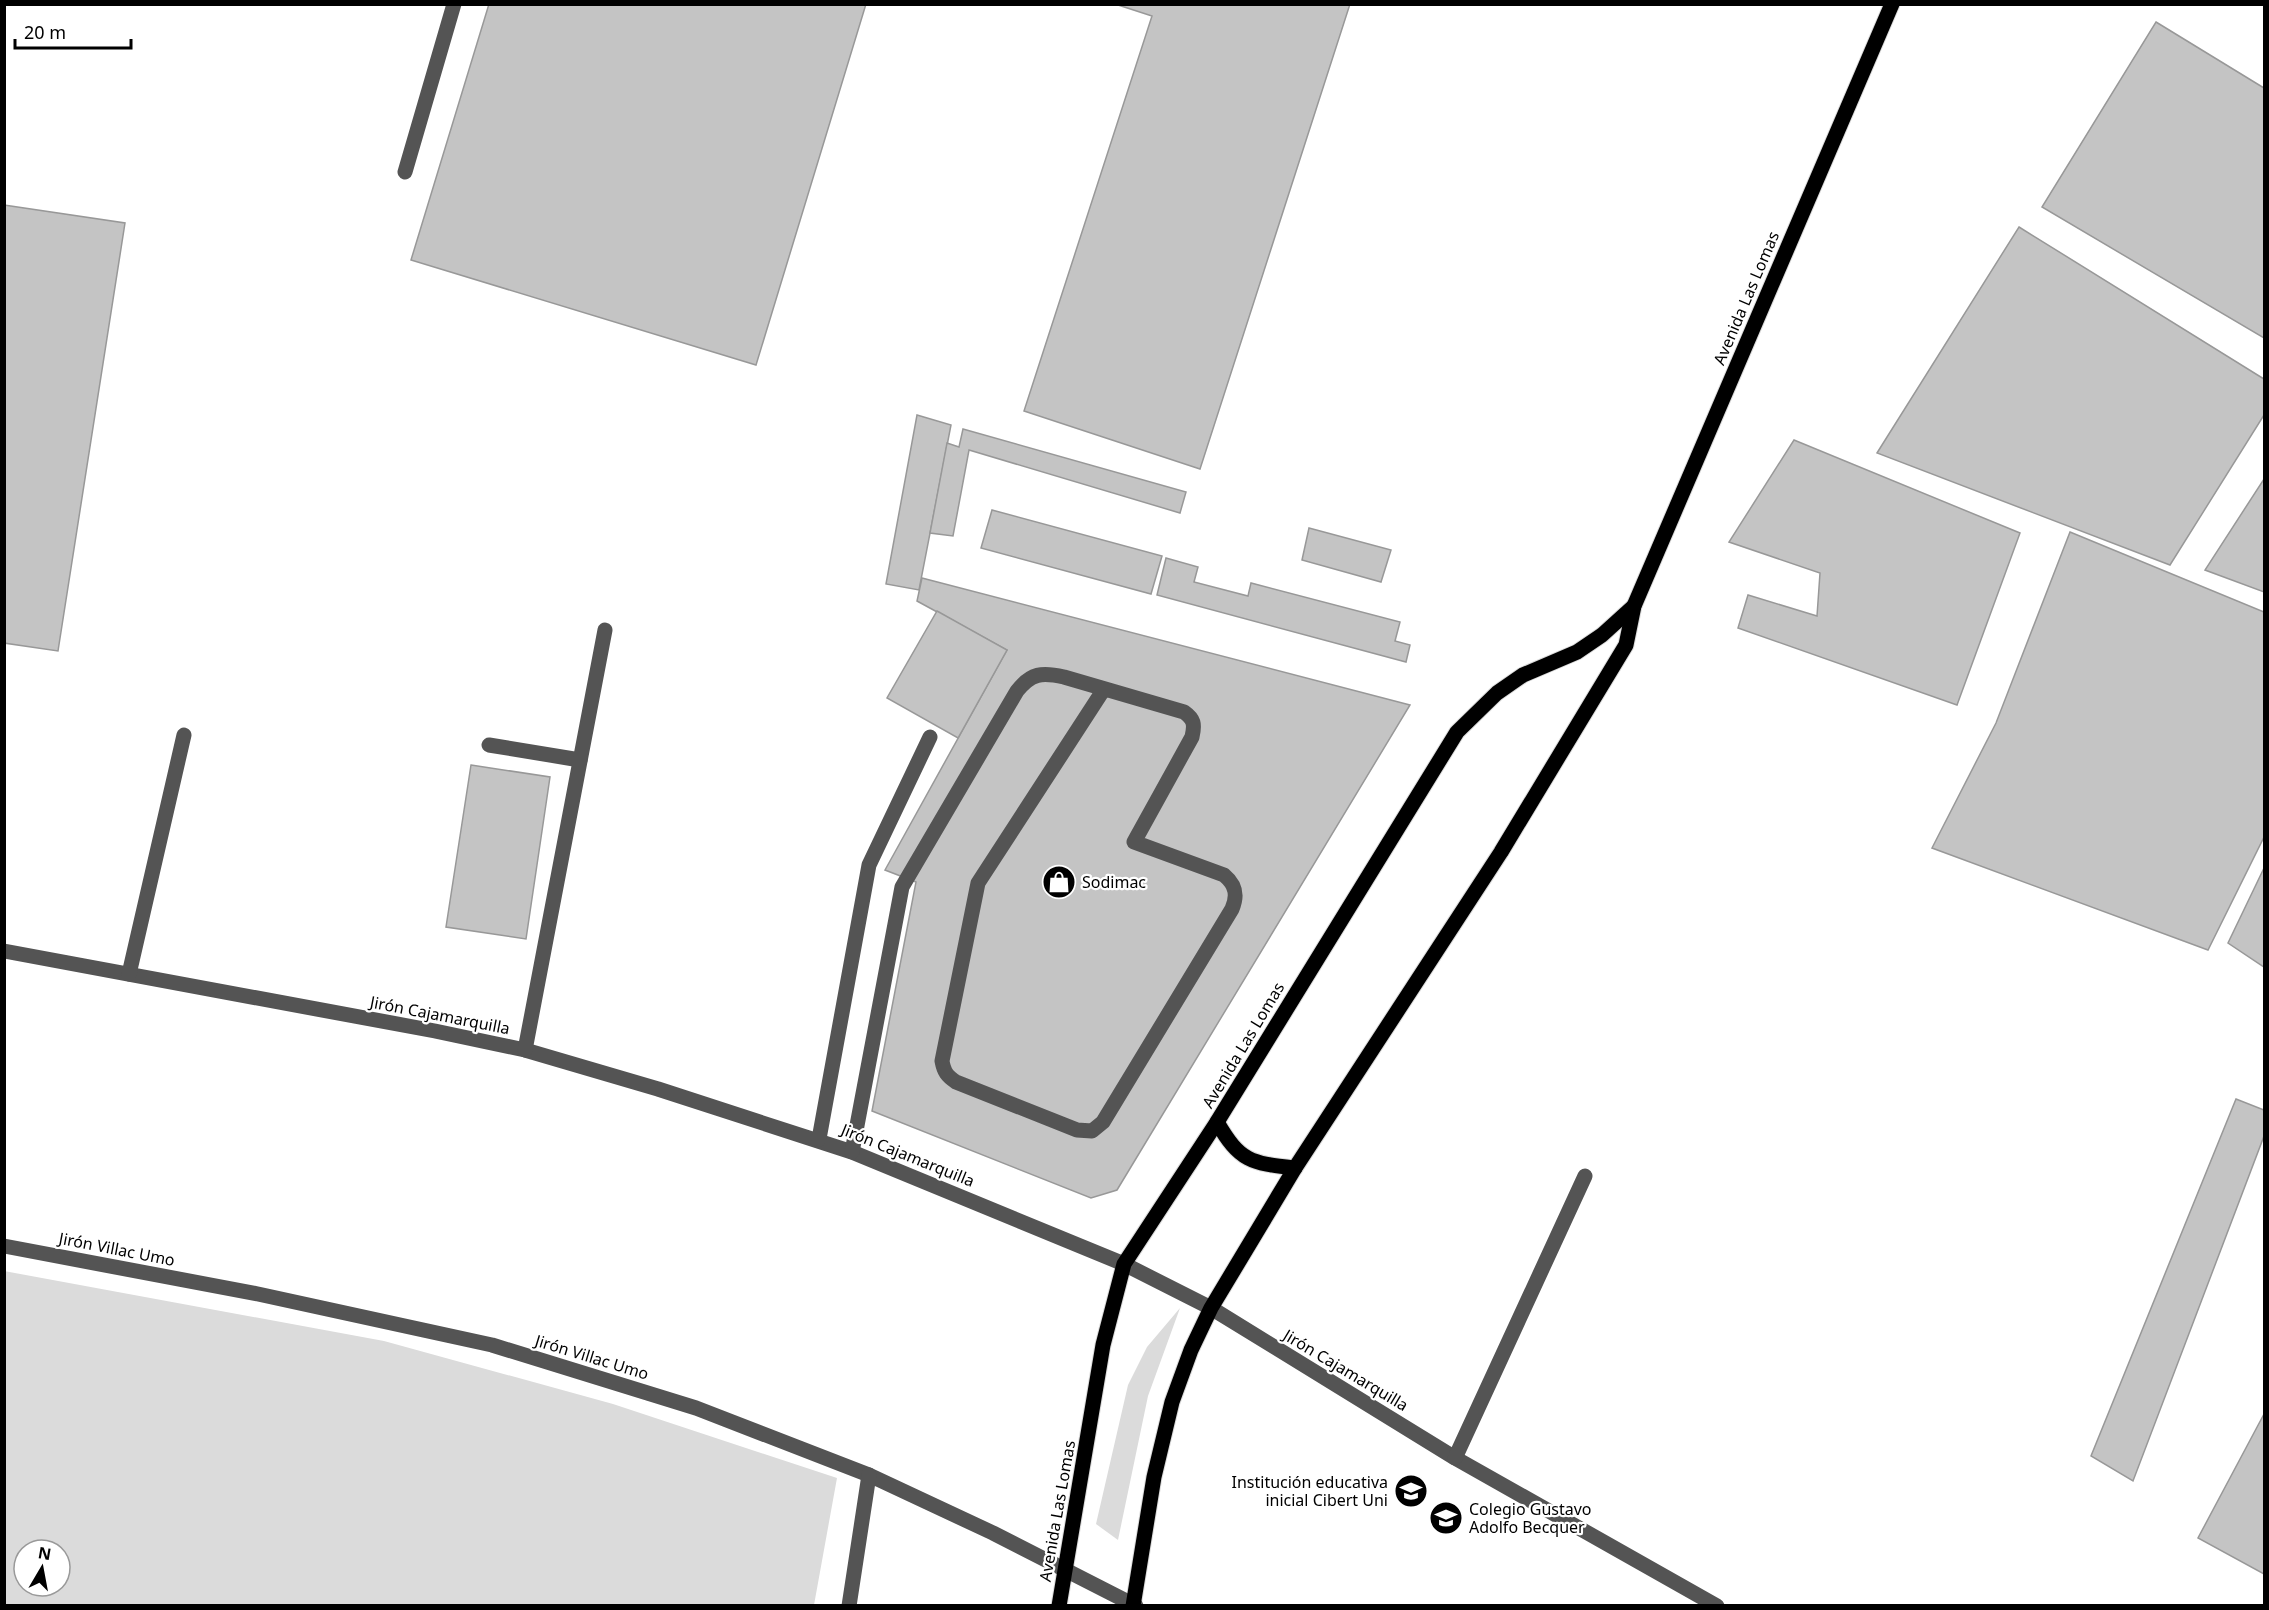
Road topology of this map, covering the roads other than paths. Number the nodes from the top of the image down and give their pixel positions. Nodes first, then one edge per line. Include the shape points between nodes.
1 (454, 4) edge
2 (1892, 4) edge
3 (405, 172) dead end
4 (1634, 606) junction
5 (605, 630) dead end
6 (1104, 689) junction
7 (183, 735) dead end
8 (930, 737) dead end
9 (489, 745) dead end
10 (580, 760) junction
11 (4, 951) edge
12 (129, 974) junction
13 (525, 1050) junction
14 (1217, 1122) junction
15 (819, 1139) junction
16 (852, 1152) junction
17 (1295, 1168) junction
18 (1585, 1176) dead end
19 (4, 1246) edge
20 (1124, 1264) junction
21 (1211, 1308) junction
22 (1455, 1458) junction
23 (869, 1476) junction
24 (1065, 1569) junction
25 (849, 1605) edge
26 (1059, 1605) edge
27 (1134, 1605) edge
28 (1717, 1605) edge

1 - 3 street
2 - 4 main road, Avenida Las Lomas
4 - 14 main road, Avenida Las Lomas via 1577,652 1524,675 1497,693 1457,732
4 - 17 main road, Avenida Las Lomas via 1626,645 1549,773
5 - 10 street
6 - 6 street via 1184,712 1195,726 1134,842 1224,875 1236,891 1232,909 1103,1122 1092,1131 1085,1131 956,1082 943,1070 942,1061 978,883
6 - 16 street via 1048,673 1026,679 906,879 899,898
7 - 12 street
8 - 15 street via 869,866
9 - 10 street
10 - 13 street
11 - 12 street, Jirón Cajamarquilla
12 - 13 street, Jirón Cajamarquilla
13 - 15 street, Jirón Cajamarquilla
14 - 17 main road via 1229,1144 1247,1160
14 - 20 main road, Avenida Las Lomas
15 - 16 street, Jirón Cajamarquilla
16 - 20 street, Jirón Cajamarquilla
17 - 21 main road, Avenida Las Lomas
18 - 22 street
19 - 23 street, Jirón Villac Umo via 258,1294 492,1345 696,1408
20 - 21 street, Jirón Cajamarquilla
20 - 24 main road, Avenida Las Lomas via 1103,1345
21 - 22 street, Jirón Cajamarquilla
21 - 27 main road, Avenida Las Lomas via 1172,1402 1154,1478
22 - 28 street, Jirón Cajamarquilla
23 - 24 street, Jirón Villac Umo
23 - 25 street
24 - 26 main road, Avenida Las Lomas
24 - 27 street, Jirón Villac Umo

